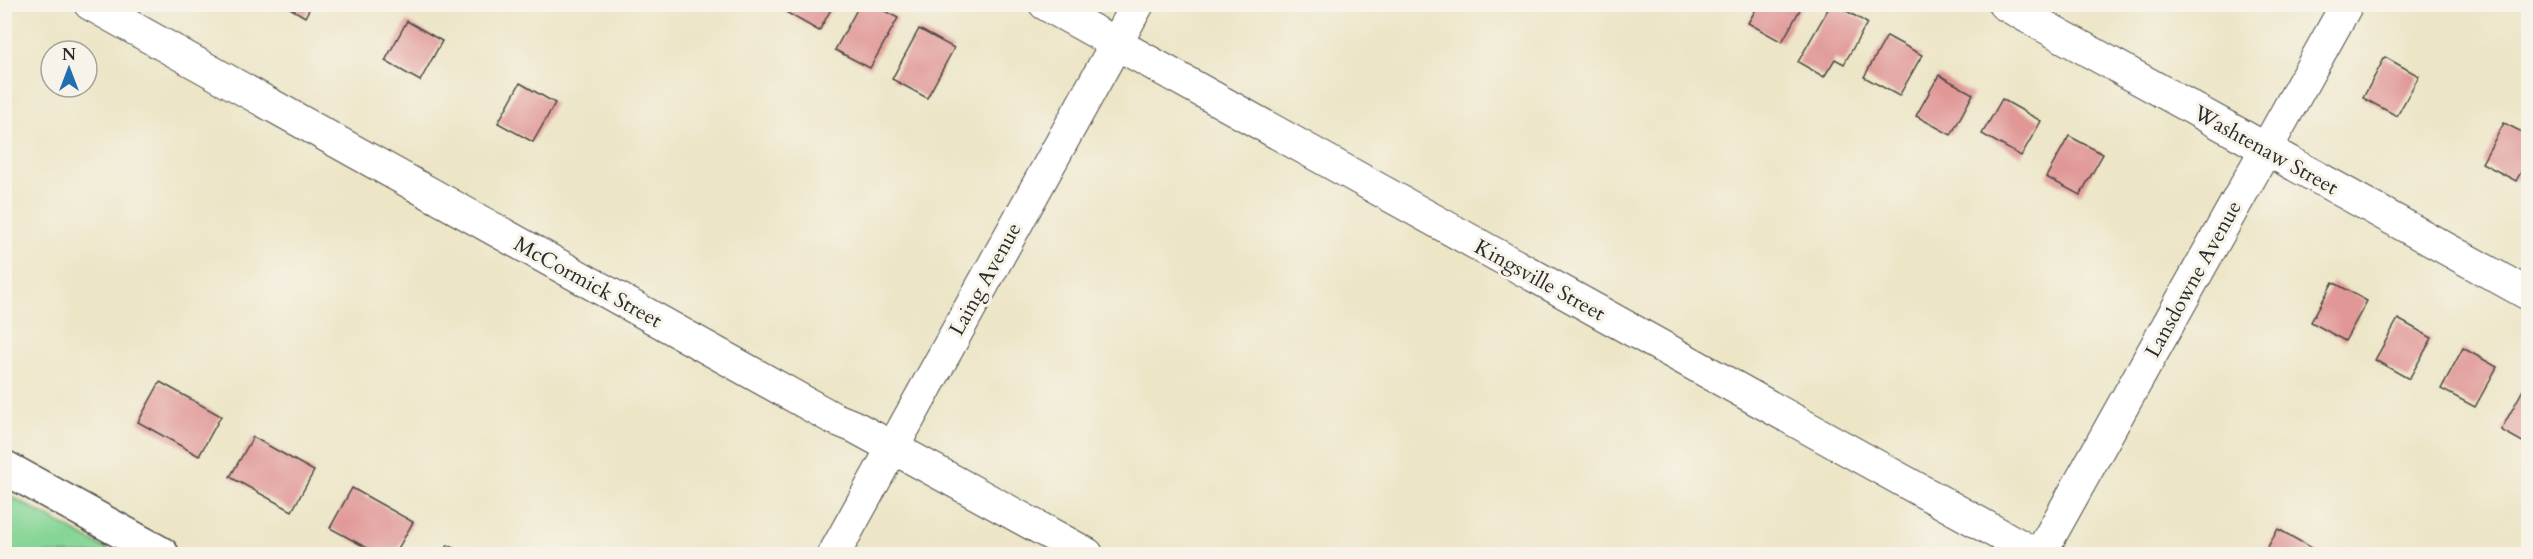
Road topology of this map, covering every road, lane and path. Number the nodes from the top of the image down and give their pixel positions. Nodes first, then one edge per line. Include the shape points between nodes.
1 (90, 4) edge
2 (1045, 4) edge
3 (1138, 4) edge
4 (2004, 4) edge
5 (2347, 4) edge
6 (1116, 45) junction
7 (2265, 150) junction
8 (2529, 294) edge
9 (892, 449) junction
10 (4, 467) edge
11 (162, 555) edge
12 (834, 555) edge
13 (1087, 555) edge
14 (2035, 555) edge
15 (2040, 555) edge

1 - 9 street, McCormick Street
2 - 6 street, Kingsville Street
3 - 6 street, Laing Avenue
4 - 7 street, Washtenaw Street
5 - 7 street, Lansdowne Avenue
6 - 9 street, Laing Avenue
6 - 14 street, Kingsville Street
7 - 8 street, Washtenaw Street
7 - 15 street, Lansdowne Avenue
9 - 12 street, Laing Avenue
9 - 13 street, McCormick Street
10 - 11 main road

